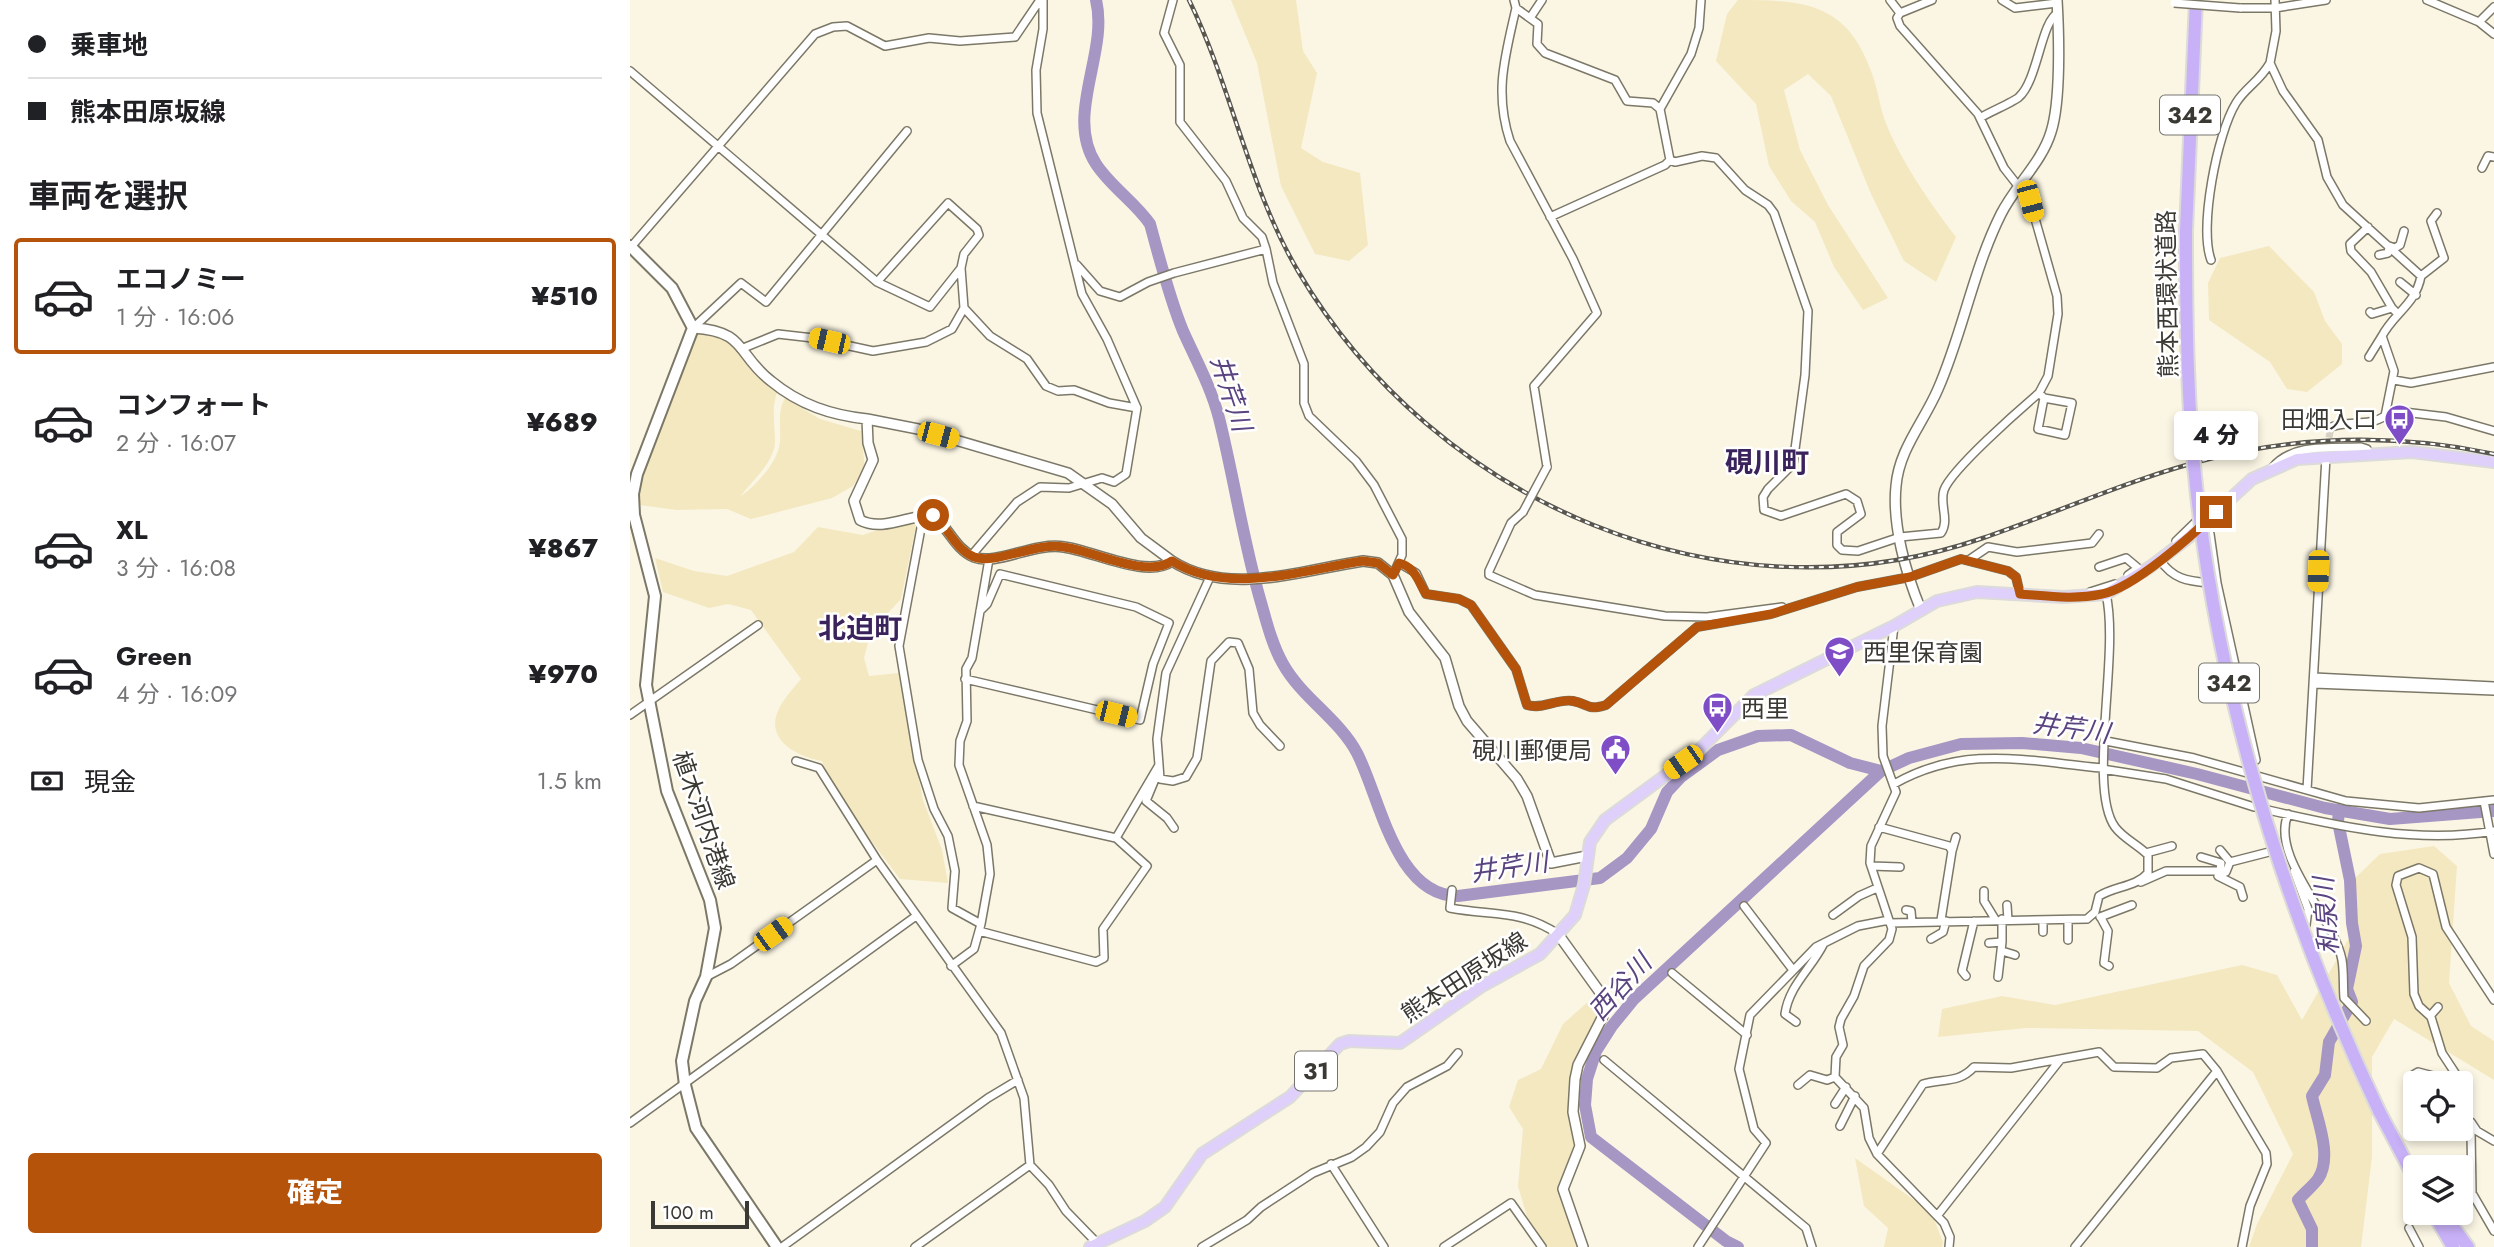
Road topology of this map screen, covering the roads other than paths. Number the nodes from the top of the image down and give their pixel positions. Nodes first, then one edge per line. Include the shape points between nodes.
1 (1042, 0) edge
2 (1173, 0) edge
3 (1542, 0) edge
4 (1701, 0) edge
5 (1890, 0) edge
6 (1932, 0) edge
7 (2002, 0) edge
8 (2196, 0) edge
9 (2326, 0) edge
10 (2427, 0) edge
11 (1515, 4) edge
12 (2174, 4) dead end
13 (2275, 4) edge
14 (2057, 5) edge
15 (2494, 7) edge
16 (1900, 13) junction
17 (1530, 18) junction
18 (2479, 22) junction
19 (2494, 34) edge
20 (2270, 63) junction
21 (630, 71) edge
22 (1660, 109) junction
23 (1980, 118) junction
24 (907, 131) dead end
25 (719, 147) junction
26 (2494, 157) edge
27 (1670, 160) junction
28 (2482, 169) dead end
29 (2016, 186) junction
30 (2437, 213) dead end
31 (1550, 217) junction
32 (2368, 227) junction
33 (2404, 231) dead end
34 (820, 234) junction
35 (631, 246) edge
36 (2389, 246) junction
37 (1266, 249) junction
38 (2379, 255) dead end
39 (2211, 260) dead end
40 (1075, 261) junction
41 (961, 268) junction
42 (2421, 276) junction
43 (877, 282) junction
44 (2400, 282) dead end
45 (2416, 295) junction
46 (964, 308) junction
47 (2395, 311) junction
48 (2370, 312) dead end
49 (694, 328) junction
50 (2382, 336) junction
51 (741, 349) junction
52 (2370, 357) dead end
53 (2494, 367) edge
54 (2394, 380) junction
55 (2041, 395) junction
56 (1137, 408) junction
57 (2387, 410) junction
58 (867, 419) junction
59 (2331, 428) dead end
60 (2494, 431) edge
61 (2370, 454) junction
62 (2326, 457) junction
63 (2494, 462) edge
64 (2272, 468) junction
65 (1087, 485) junction
66 (2230, 499) junction
67 (933, 515) junction
68 (2099, 534) dead end
69 (2210, 534) dead end
70 (1900, 537) junction
71 (971, 556) junction
72 (989, 559) junction
73 (1969, 560) junction
74 (2160, 560) junction
75 (1172, 561) junction
76 (1399, 563) junction
77 (2099, 567) dead end
78 (2138, 568) junction
79 (1393, 575) junction
80 (1210, 577) junction
81 (1910, 577) junction
82 (2213, 583) junction
83 (2074, 592) dead end
84 (2020, 594) junction
85 (2106, 594) junction
86 (1790, 607) junction
87 (1921, 610) junction
88 (980, 611) junction
89 (758, 625) dead end
90 (1894, 626) junction
91 (965, 679) junction
92 (2314, 680) junction
93 (2494, 688) edge
94 (649, 701) junction
95 (630, 715) edge
96 (2106, 741) junction
97 (1280, 746) dead end
98 (796, 761) dead end
99 (2256, 761) dead end
100 (1159, 765) junction
101 (2102, 767) junction
102 (1893, 780) junction
103 (2307, 790) junction
104 (2494, 800) edge
105 (2484, 803) junction
106 (973, 806) junction
107 (2254, 807) dead end
108 (2268, 810) dead end
109 (2288, 814) junction
110 (1879, 827) junction
111 (1174, 828) dead end
112 (2491, 829) edge
113 (1956, 837) dead end
114 (1116, 838) junction
115 (2493, 843) edge
116 (2172, 846) dead end
117 (2288, 846) junction
118 (2278, 849) dead end
119 (2220, 850) dead end
120 (1952, 851) junction
121 (2269, 852) dead end
122 (2146, 853) junction
123 (2494, 854) edge
124 (1587, 856) junction
125 (2201, 857) dead end
126 (877, 860) junction
127 (2230, 862) junction
128 (2293, 864) junction
129 (1871, 866) junction
130 (1900, 867) dead end
131 (2217, 874) junction
132 (2140, 882) junction
133 (1877, 888) junction
134 (1451, 890) dead end
135 (1984, 891) dead end
136 (2243, 897) dead end
137 (2007, 905) dead end
138 (2132, 905) dead end
139 (1744, 906) dead end
140 (1906, 911) dead end
141 (2095, 912) junction
142 (1833, 915) dead end
143 (916, 916) junction
144 (2102, 918) junction
145 (2002, 919) junction
146 (1943, 920) junction
147 (1974, 920) junction
148 (2043, 920) junction
149 (2068, 921) junction
150 (1889, 922) junction
151 (1912, 922) junction
152 (2306, 925) dead end
153 (980, 927) junction
154 (2043, 932) dead end
155 (1558, 934) junction
156 (1931, 939) dead end
157 (2068, 940) dead end
158 (2003, 942) junction
159 (1824, 943) junction
160 (1989, 943) dead end
161 (2002, 951) junction
162 (2015, 955) dead end
163 (951, 966) junction
164 (2109, 966) dead end
165 (1793, 970) junction
166 (1672, 973) dead end
167 (1966, 976) dead end
168 (706, 977) junction
169 (1998, 977) dead end
170 (2494, 1000) edge
171 (2438, 1007) dead end
172 (2430, 1016) junction
173 (2366, 1021) dead end
174 (1796, 1022) dead end
175 (1746, 1035) junction
176 (1458, 1053) dead end
177 (1604, 1060) dead end
178 (2061, 1060) junction
179 (2217, 1071) junction
180 (2453, 1071) edge
181 (1835, 1077) junction
182 (1018, 1080) junction
183 (685, 1085) junction
184 (1798, 1085) dead end
185 (1846, 1087) junction
186 (1855, 1096) junction
187 (1835, 1104) dead end
188 (2378, 1111) junction
189 (630, 1123) edge
190 (1840, 1126) dead end
191 (2473, 1126) edge
192 (2469, 1141) edge
193 (2494, 1141) edge
194 (1877, 1154) junction
195 (2406, 1155) edge
196 (2403, 1157) edge
197 (1331, 1164) junction
198 (1030, 1165) junction
199 (1745, 1177) junction
200 (1937, 1216) junction
201 (2440, 1225) edge
202 (2443, 1225) edge
203 (2447, 1225) edge
204 (2409, 1228) dead end
205 (2494, 1231) edge
206 (1101, 1245) edge
207 (780, 1247) edge
208 (915, 1247) edge
209 (1202, 1247) edge
210 (1384, 1247) edge
211 (1444, 1247) edge
212 (1542, 1247) edge
213 (1583, 1247) edge
214 (1698, 1247) edge
215 (1812, 1247) edge
216 (1949, 1247) edge
217 (2075, 1247) edge
218 (2242, 1247) edge
219 (2419, 1247) edge
220 (2446, 1247) edge
221 (2453, 1247) edge
222 (2468, 1247) edge

1 - 25 street via 1015,37 929,38 885,46 847,26 816,34
1 - 40 street via 1037,113
2 - 37 street via 1164,33 1180,65 1180,122 1226,181 1242,218 1262,237
3 - 17 street
4 - 22 street via 1691,54
5 - 16 street
6 - 16 street
7 - 14 street via 2015,8
8 - 188 highway, 熊本西環状道路 / 342, bridge via 2186,231 2187,351 2197,495 2245,755 2318,977
9 - 13 street
10 - 18 street
11 - 17 street
11 - 31 street via 1501,81 1503,121
12 - 13 street, bridge via 2240,8
13 - 20 street
14 - 23 street via 2038,62 2021,95
14 - 29 street via 2060,37 2050,135
15 - 18 street
16 - 23 street via 1900,26
17 - 22 street via 1538,24 1537,44 1545,53 1615,80 1627,101 1653,103
18 - 19 street
20 - 32 street via 2283,91 2318,141 2324,171 2343,205
20 - 39 street via 2235,104 2230,118 2210,197 2206,232
21 - 25 street
22 - 27 street
23 - 29 street
24 - 34 street
25 - 34 street
25 - 35 street
26 - 28 street via 2488,156
27 - 31 street
27 - 70 street via 1716,158 1745,190 1768,205 1808,311 1793,464 1768,489 1764,509 1781,516 1846,494 1857,502 1861,514 1837,531 1837,545 1842,550 1857,551
29 - 55 street via 2030,201 2057,296 2048,376
29 - 70 street via 1987,243 1939,389 1898,466 1895,489
30 - 42 street via 2431,221 2444,258
31 - 86 street, bridge via 1597,313 1534,387 1547,467 1523,512 1511,523 1489,575 1535,595 1625,611 1707,617
32 - 36 street
32 - 47 street via 2350,244 2351,251 2371,272
33 - 36 street via 2400,245
34 - 43 street
34 - 49 street via 766,302 741,283
35 - 49 main road via 673,288
36 - 38 street via 2388,253
36 - 42 street
37 - 40 street via 1174,273 1120,297 1094,286
37 - 76 street via 1273,283 1304,365 1304,403 1317,426 1356,461 1374,485 1402,539
40 - 56 street via 1082,294
41 - 43 street via 930,307
41 - 43 street via 964,254 979,235 948,203
41 - 46 street
42 - 45 street
44 - 45 street
45 - 47 street via 2410,305
46 - 51 street via 952,329 926,342 873,351 778,334
46 - 56 street via 990,336 1027,359 1046,387
47 - 48 street
47 - 50 street
49 - 51 street via 721,331
49 - 94 main road, 植木河内港線 via 633,494 655,596 646,659
50 - 52 street
50 - 54 street
51 - 58 street via 768,379 801,401 838,416
53 - 54 street via 2411,383
54 - 57 street
55 - 55 street via 2038,429 2065,435 2072,403
55 - 70 street via 1952,474 1943,492 1945,526 1941,533
56 - 65 street via 1126,474 1114,482 1102,478
57 - 59 street via 2379,421 2341,423
57 - 60 street via 2446,417
58 - 65 street via 977,445 1068,473
58 - 67 street via 873,460 854,501 860,520 879,525
61 - 62 main road, 熊本田原坂線 / 31
61 - 63 main road, 熊本田原坂線 / 31 via 2444,454
61 - 64 street via 2361,447 2297,451 2282,456
62 - 64 main road, 熊本田原坂線 / 31 via 2297,459
62 - 92 street
64 - 66 main road, 熊本田原坂線 / 31
65 - 71 street via 1040,487 1030,493
65 - 75 street via 1112,504 1141,538
66 - 74 main road, 熊本田原坂線 / 31
66 - 78 street via 2220,501 2175,543
67 - 71 street
67 - 153 street via 921,528 899,646 918,760 948,836 955,871 952,908
68 - 73 street via 2092,543 2017,552 1988,547
69 - 82 street
70 - 81 street
71 - 72 street
72 - 75 street via 1054,545 1149,568 1161,569
72 - 88 street
73 - 81 street via 1949,561
73 - 84 street via 2008,571 2016,577
74 - 82 street via 2184,581
74 - 85 main road, 熊本田原坂線 / 31
75 - 80 street
76 - 79 street
76 - 86 street via 1416,573 1426,594 1471,605 1516,669 1527,705 1534,707 1572,700 1589,709 1606,705 1697,627
77 - 78 street via 2126,558
78 - 83 street via 2105,588
79 - 80 street via 1378,563 1363,561 1243,580
79 - 124 street via 1409,612 1445,659 1467,721 1527,796 1551,863
80 - 100 street via 1166,673 1157,739
81 - 86 street
81 - 87 street
82 - 99 street
84 - 85 main road, 熊本田原坂線 / 31
84 - 87 main road, 熊本田原坂線 / 31 via 1960,594
85 - 96 street via 2110,617
87 - 90 main road, 熊本田原坂線 / 31
88 - 91 street
88 - 91 street via 1000,575 1136,607 1169,623 1153,664 1140,720
89 - 94 street
90 - 102 street via 1882,720 1883,756
90 - 124 main road, 熊本田原坂線 / 31 via 1754,695 1696,753 1605,820 1590,842
91 - 106 street via 967,721 959,765
92 - 93 street
92 - 103 street
94 - 95 street
94 - 168 main road, 植木河内港線 via 667,791 710,900 715,928
96 - 101 street
96 - 103 street via 2194,758
97 - 100 street via 1253,713 1250,669 1238,643 1229,642 1211,660 1197,758 1186,777 1173,781 1160,779
98 - 126 street via 819,768
100 - 111 street via 1146,801
100 - 114 street
101 - 102 street via 2000,758 1954,760
101 - 107 street via 2166,779
101 - 122 street via 2102,791 2115,827
102 - 110 street via 1896,792
103 - 105 street via 2388,807
104 - 105 street
105 - 112 street
106 - 114 street
106 - 153 street via 987,845 990,874
108 - 109 street
109 - 112 street via 2386,834 2436,836
109 - 117 street via 2284,830
110 - 120 street via 1948,846
110 - 129 street via 1871,846
112 - 115 street
113 - 120 street
114 - 153 street via 1147,866 1103,929 1104,958 1096,962
115 - 123 street
116 - 122 street
117 - 118 street
117 - 128 street
119 - 127 street
120 - 146 street
121 - 127 street
122 - 132 street via 2148,873
124 - 155 main road, 熊本田原坂線 / 31 via 1575,915
125 - 131 street via 2221,863
126 - 143 street
126 - 168 street
127 - 131 street via 2226,872
128 - 152 street via 2308,909
128 - 173 street via 2323,914 2342,959 2344,998
129 - 130 street
129 - 133 street
131 - 132 street via 2166,871
131 - 136 street via 2239,887
132 - 141 street via 2114,887 2099,896
133 - 142 street
133 - 150 street
134 - 155 street via 1450,908 1524,916
135 - 145 street via 1984,901
137 - 145 street
138 - 144 street
139 - 165 street
140 - 151 street via 1911,911
141 - 144 street
141 - 149 street via 2087,919
143 - 163 street
143 - 183 street
144 - 164 street via 2108,931 2104,963
145 - 147 street
145 - 148 street
145 - 158 street
146 - 147 street
146 - 151 street
146 - 156 street via 1944,932
147 - 167 street via 1962,971
148 - 149 street
148 - 154 street
149 - 157 street
150 - 151 street
150 - 159 street via 1858,926
150 - 181 street via 1889,940 1864,966 1841,1019 1843,1045 1836,1057
153 - 163 street via 974,950
155 - 206 main road, 熊本田原坂線 / 31 via 1525,965 1482,986 1400,1043 1340,1044 1290,1097 1202,1154 1165,1207
155 - 213 street via 1604,998 1603,1016 1574,1079 1573,1112 1580,1146 1563,1189
158 - 160 street
158 - 161 street
159 - 165 street
159 - 174 street via 1787,1004 1785,1014
161 - 162 street
161 - 169 street
163 - 182 street via 1001,1033
165 - 175 street via 1751,1015
166 - 175 street
168 - 183 main road, 植木河内港線 via 695,1001 684,1050
170 - 172 street via 2446,927 2433,874 2418,867 2398,876 2396,885 2412,937 2414,994 2418,1006
171 - 172 street
172 - 180 street
175 - 199 street via 1739,1069 1754,1129 1766,1143
176 - 197 street via 1447,1066 1407,1087 1366,1147
177 - 199 street
178 - 179 street via 2099,1052 2114,1067 2157,1068 2171,1059 2203,1054
178 - 194 street via 2011,1068 1974,1067 1965,1077 1950,1082 1923,1084
178 - 200 street
179 - 217 street
179 - 218 street via 2266,1153
181 - 184 street via 1827,1080 1810,1075
181 - 185 street
182 - 198 street
182 - 207 street
183 - 189 street
183 - 207 main road, 植木河内港線 via 696,1128
185 - 186 street
185 - 187 street
186 - 190 street
186 - 194 street via 1864,1108
188 - 195 highway
188 - 196 highway, 熊本西環状道路 / 342
191 - 193 street
192 - 205 street via 2472,1193
194 - 200 street
197 - 209 street
197 - 210 street
198 - 206 street via 1066,1212
198 - 208 street
199 - 214 street
199 - 215 street via 1806,1228
200 - 216 street via 1950,1237
201 - 220 highway
202 - 221 highway
203 - 222 highway
204 - 219 street
211 - 212 street via 1511,1203

